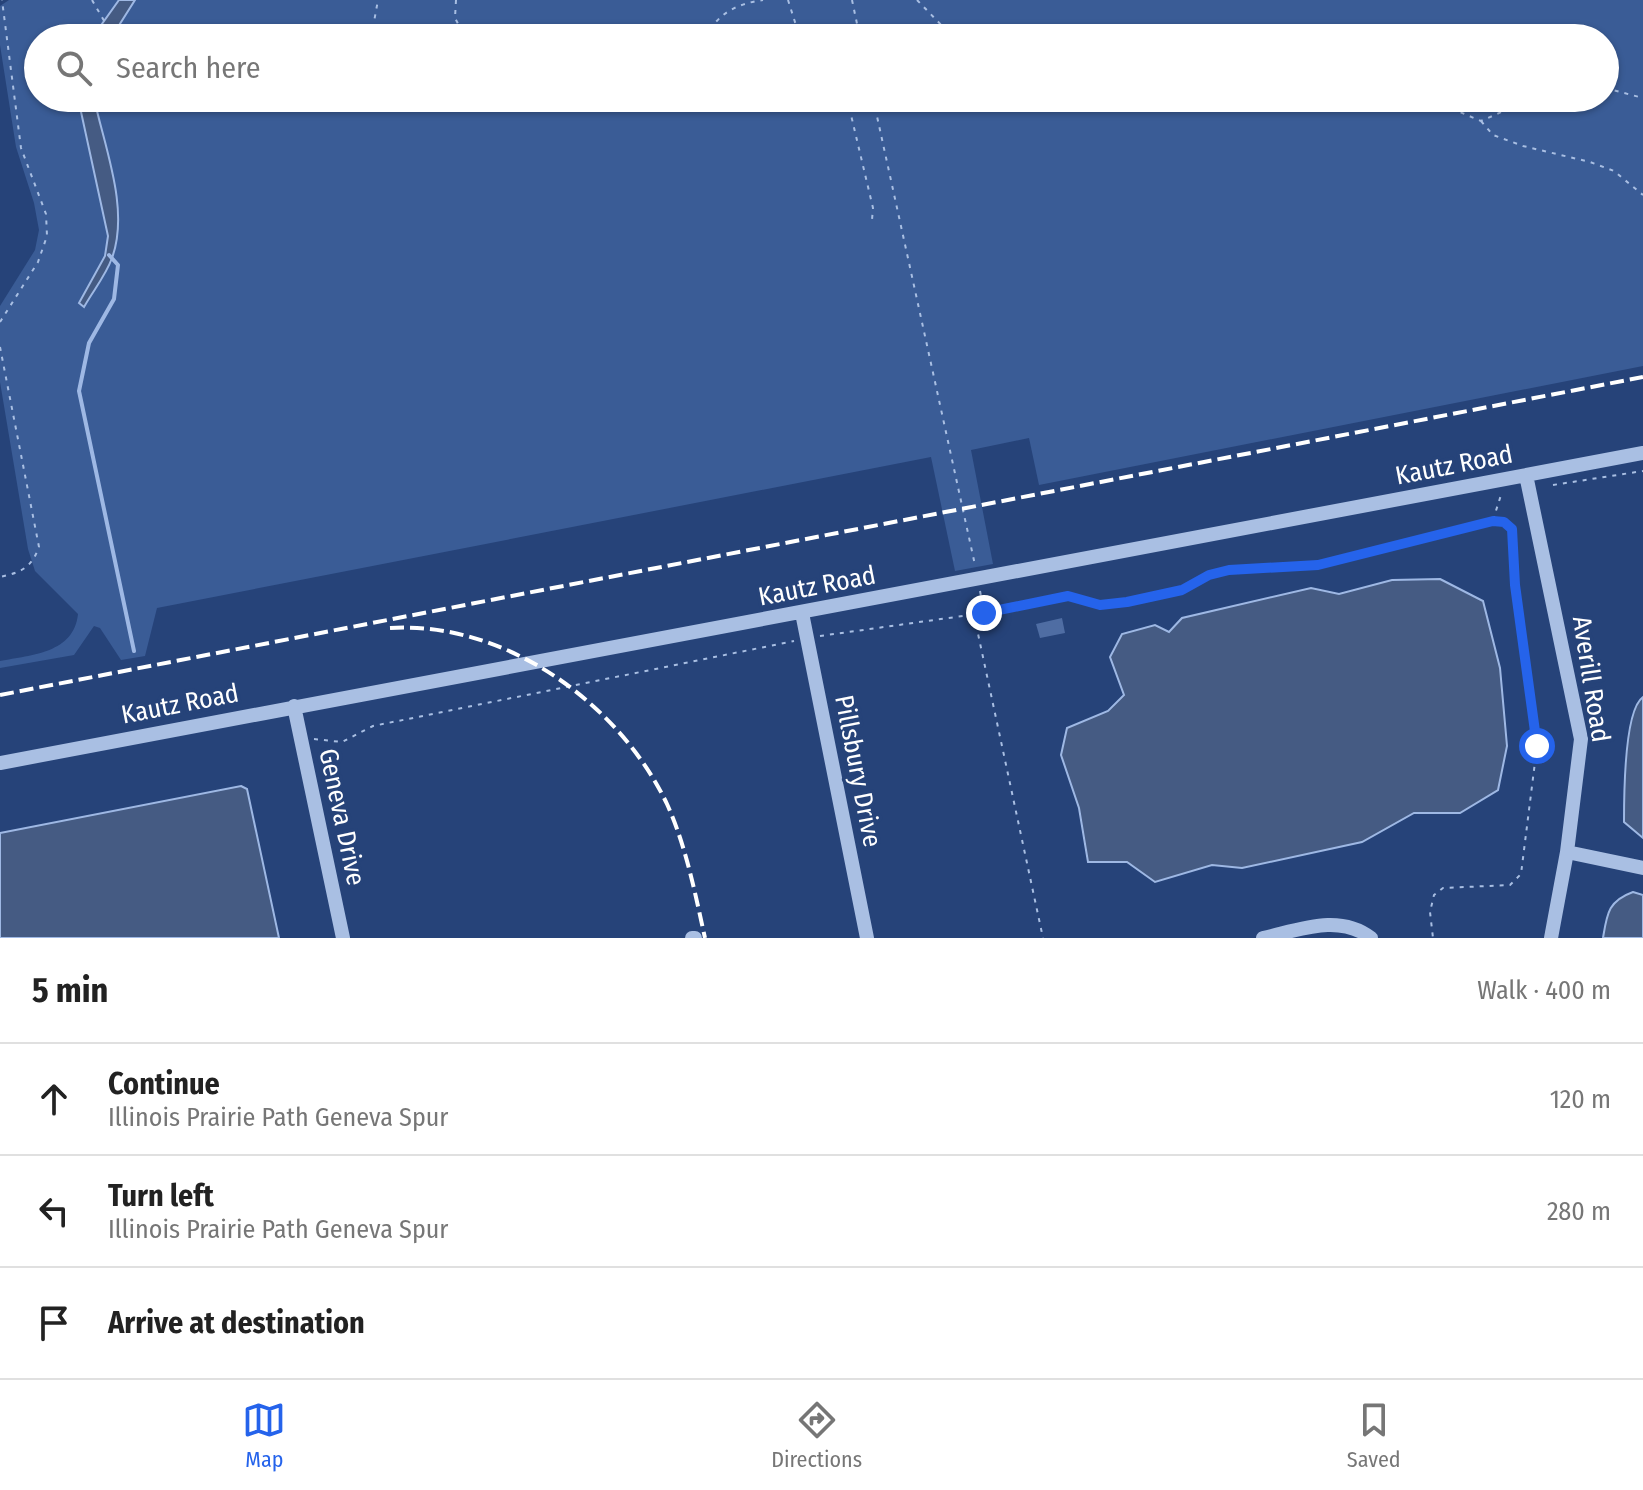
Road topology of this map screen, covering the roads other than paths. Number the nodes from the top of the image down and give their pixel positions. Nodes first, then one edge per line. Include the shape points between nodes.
1 (1643, 453) edge
2 (1528, 482) junction
3 (802, 613) junction
4 (294, 706) junction
5 (0, 763) edge
6 (1567, 852) junction
7 (1643, 868) edge
8 (343, 938) edge
9 (867, 938) edge
10 (1263, 938) edge
11 (1371, 938) edge
12 (1551, 938) edge

1 - 2 street, Kautz Road
2 - 3 street, Kautz Road
2 - 6 street, Averill Road via 1581,739
3 - 4 street, Kautz Road
3 - 9 street, Pillsbury Drive
4 - 5 street, Kautz Road
4 - 8 street, Geneva Drive
6 - 7 street
6 - 12 street, Averill Road
10 - 11 street via 1328,923 1361,930

